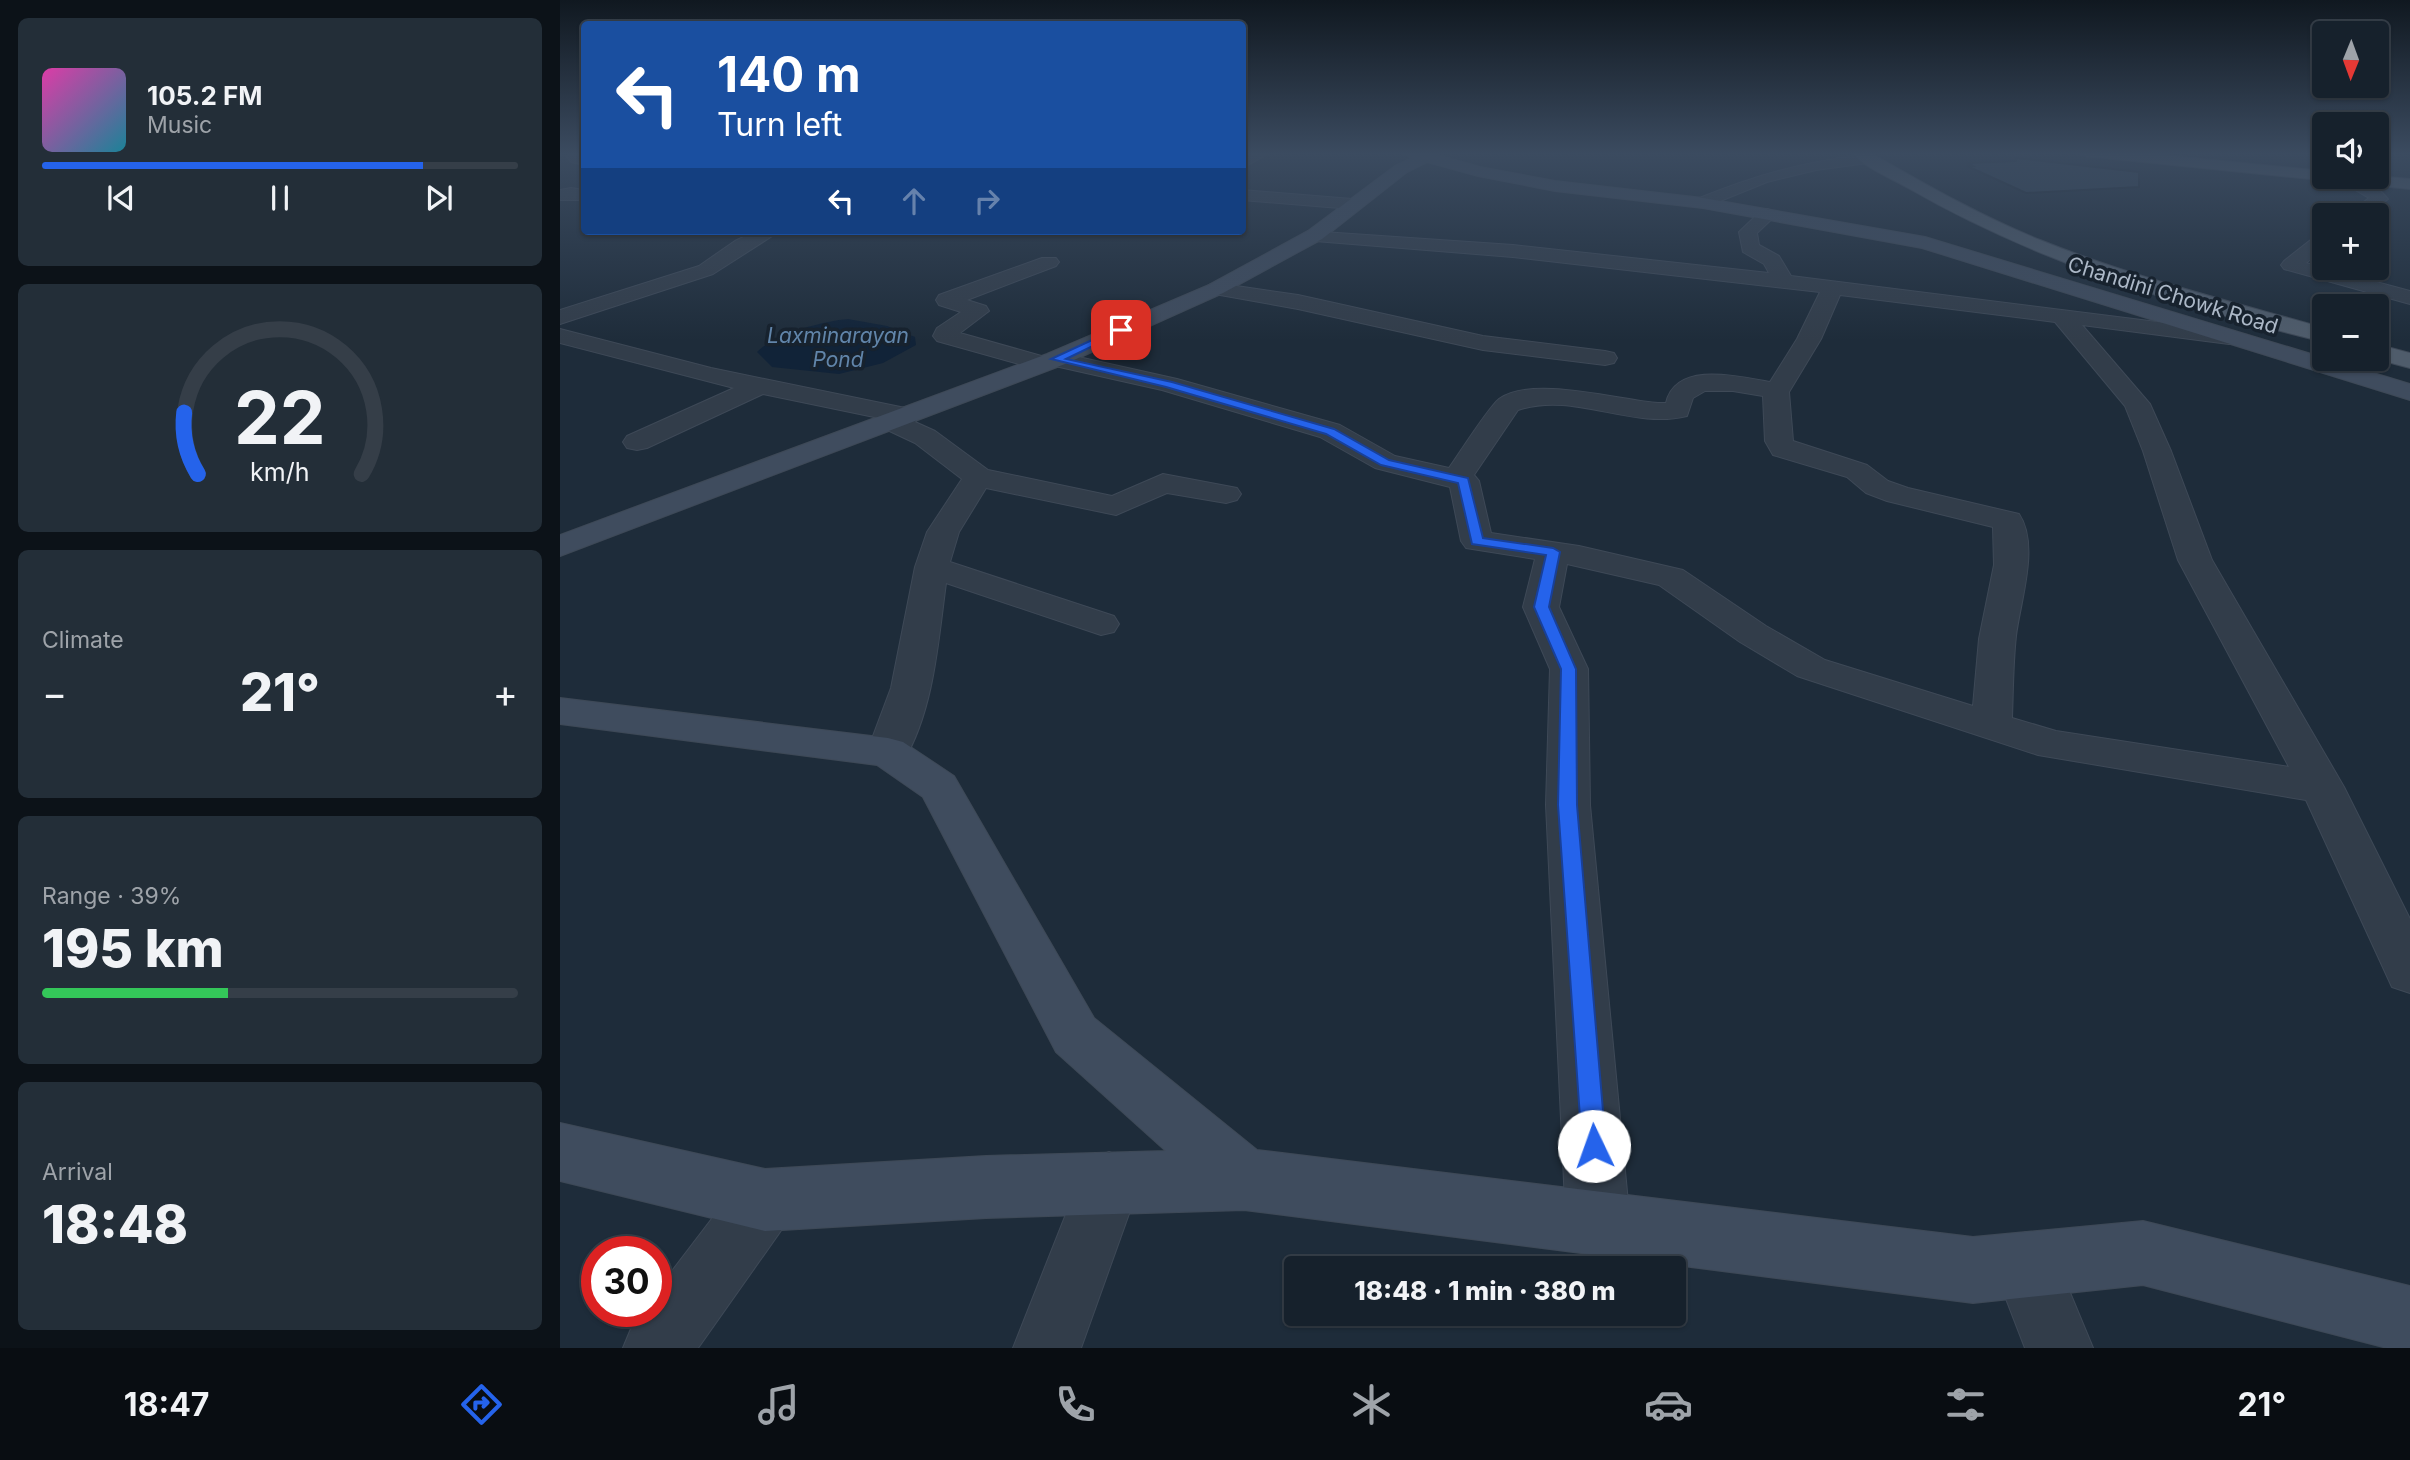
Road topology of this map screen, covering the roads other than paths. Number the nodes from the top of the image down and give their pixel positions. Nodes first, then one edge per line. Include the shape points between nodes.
1 (1339, 215) edge
2 (1767, 215) edge
3 (1773, 215) edge
4 (1970, 215) edge
5 (1990, 215) edge
6 (763, 235) edge
7 (1315, 235) junction
8 (2312, 248) edge
9 (1049, 262) dead end
10 (2312, 273) edge
11 (2341, 280) edge
12 (1783, 281) junction
13 (1833, 287) junction
14 (1216, 289) junction
15 (2410, 298) edge
16 (560, 317) edge
17 (2063, 317) junction
18 (2312, 323) edge
19 (2312, 331) edge
20 (560, 336) edge
21 (2229, 337) junction
22 (2389, 345) edge
23 (2410, 351) edge
24 (2389, 355) edge
25 (1605, 358) dead end
26 (1050, 361) junction
27 (2410, 361) edge
28 (761, 385) junction
29 (1777, 391) junction
30 (2410, 392) edge
31 (898, 419) junction
32 (638, 443) dead end
33 (978, 477) junction
34 (1456, 479) junction
35 (1226, 494) dead end
36 (560, 546) edge
37 (1553, 552) junction
38 (932, 567) junction
39 (1101, 624) dead end
40 (560, 712) edge
41 (1992, 725) junction
42 (888, 752) junction
43 (2322, 787) junction
44 (2410, 971) edge
45 (560, 1152) edge
46 (1244, 1179) junction
47 (1109, 1182) junction
48 (765, 1200) junction
49 (1598, 1223) junction
50 (2026, 1265) junction
51 (2410, 1320) edge
52 (657, 1348) edge
53 (1047, 1348) edge
54 (2059, 1348) edge

1 - 7 street
2 - 12 street via 1748,232 1750,248 1772,260
3 - 21 street, Chandini Chowk Road via 1925,243
4 - 19 main road via 2088,264
5 - 18 main road via 2099,261
6 - 16 street via 706,270
7 - 12 street via 1527,252
7 - 14 street
8 - 10 street via 2291,265
9 - 26 street via 951,298 948,302 978,311 945,336
11 - 15 street
12 - 13 street
13 - 17 street
13 - 29 street via 1809,339
14 - 25 street via 1312,304 1483,343
14 - 26 street
17 - 21 street
17 - 43 street via 2137,404 2195,560
20 - 28 street
21 - 30 street, Chandini Chowk Road
22 - 23 main road
24 - 27 main road
26 - 31 street
26 - 34 street via 1168,384 1330,431 1385,462
28 - 31 street
28 - 32 street
29 - 34 street via 1697,382 1685,387 1678,410 1666,412 1595,401 1521,398 1509,404
29 - 41 street via 1783,449 1857,471 1877,487 1898,495 2008,521 2009,565 1997,640
31 - 33 street
31 - 36 street
33 - 35 street via 1116,506 1163,483
33 - 38 street via 943,532
34 - 37 street via 1464,481 1477,541
37 - 41 street via 1671,577 1811,668
37 - 49 street via 1541,607 1569,669 1567,805
38 - 39 street
38 - 42 street via 911,688
40 - 42 street
41 - 43 street via 2053,745
42 - 46 street via 939,787 1075,1035
43 - 44 street
45 - 48 street
46 - 47 street
46 - 49 street
47 - 48 street
47 - 53 street
48 - 52 street
49 - 50 street via 1973,1270
50 - 51 street via 2143,1253
50 - 54 street

